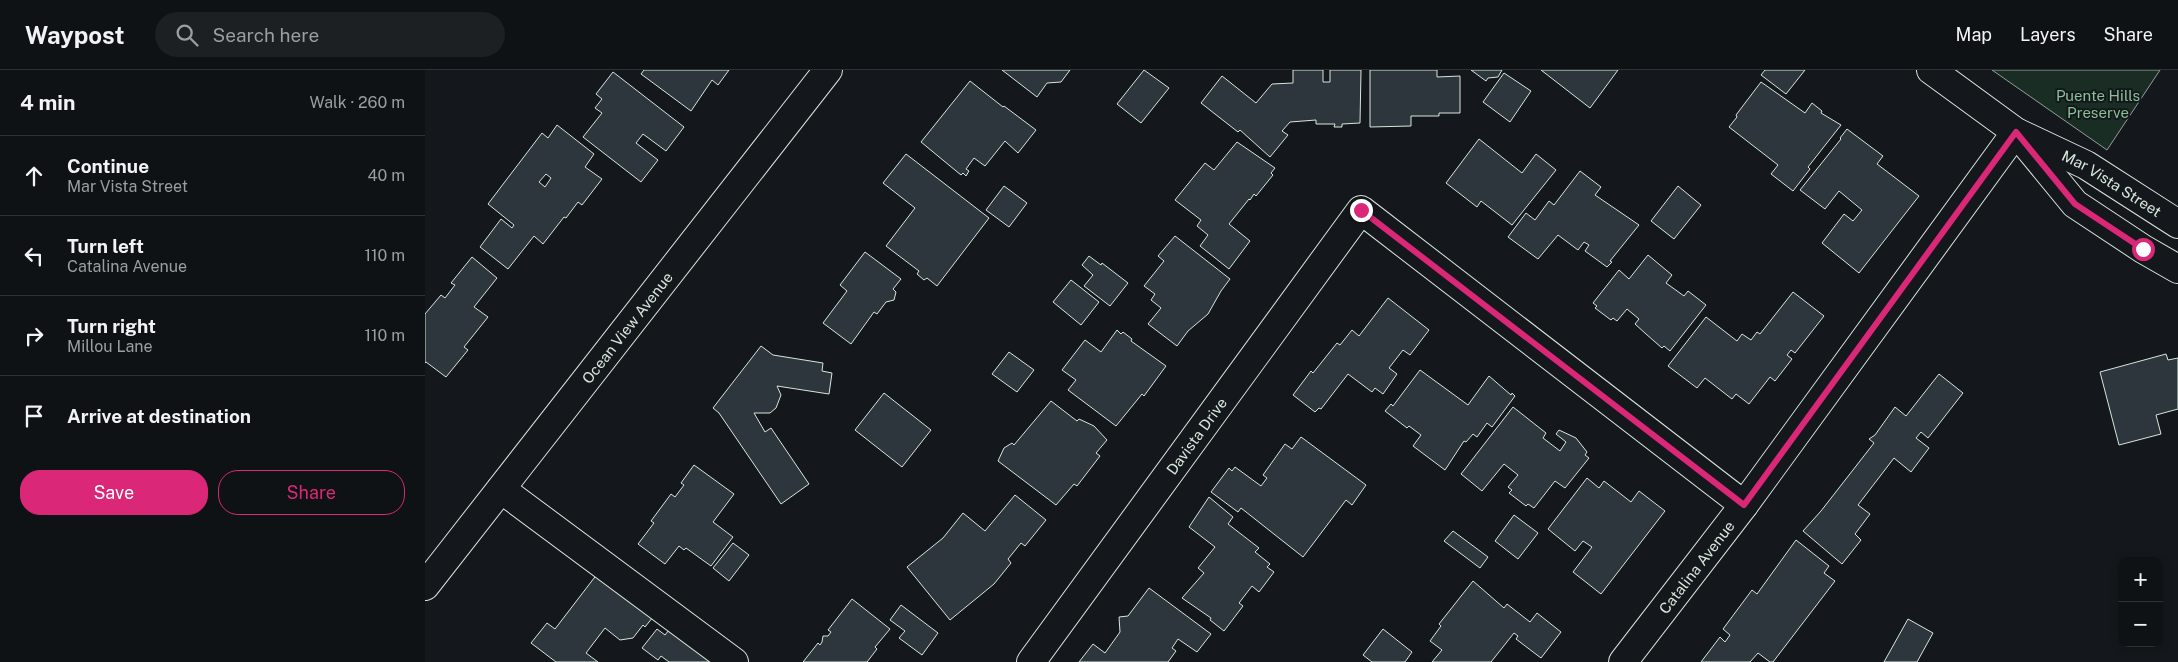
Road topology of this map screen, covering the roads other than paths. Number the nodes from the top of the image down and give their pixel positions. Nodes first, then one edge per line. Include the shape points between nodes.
1 (828, 70) edge
2 (1931, 70) edge
3 (2016, 132) junction
4 (2178, 224) edge
5 (2178, 269) edge
6 (501, 489) junction
7 (1744, 505) junction
8 (425, 586) edge
9 (734, 662) edge
10 (1031, 662) edge
11 (1623, 662) edge

1 - 6 street, Ocean View Avenue
2 - 3 street, Mar Vista Street
3 - 4 street, Mar Vista Street via 2086,165
3 - 5 street, Mar Vista Street via 2075,204
3 - 7 street, Catalina Avenue
6 - 8 street, Ocean View Avenue
6 - 9 street
7 - 10 street, Davista Drive via 1361,210
7 - 11 street, Catalina Avenue

